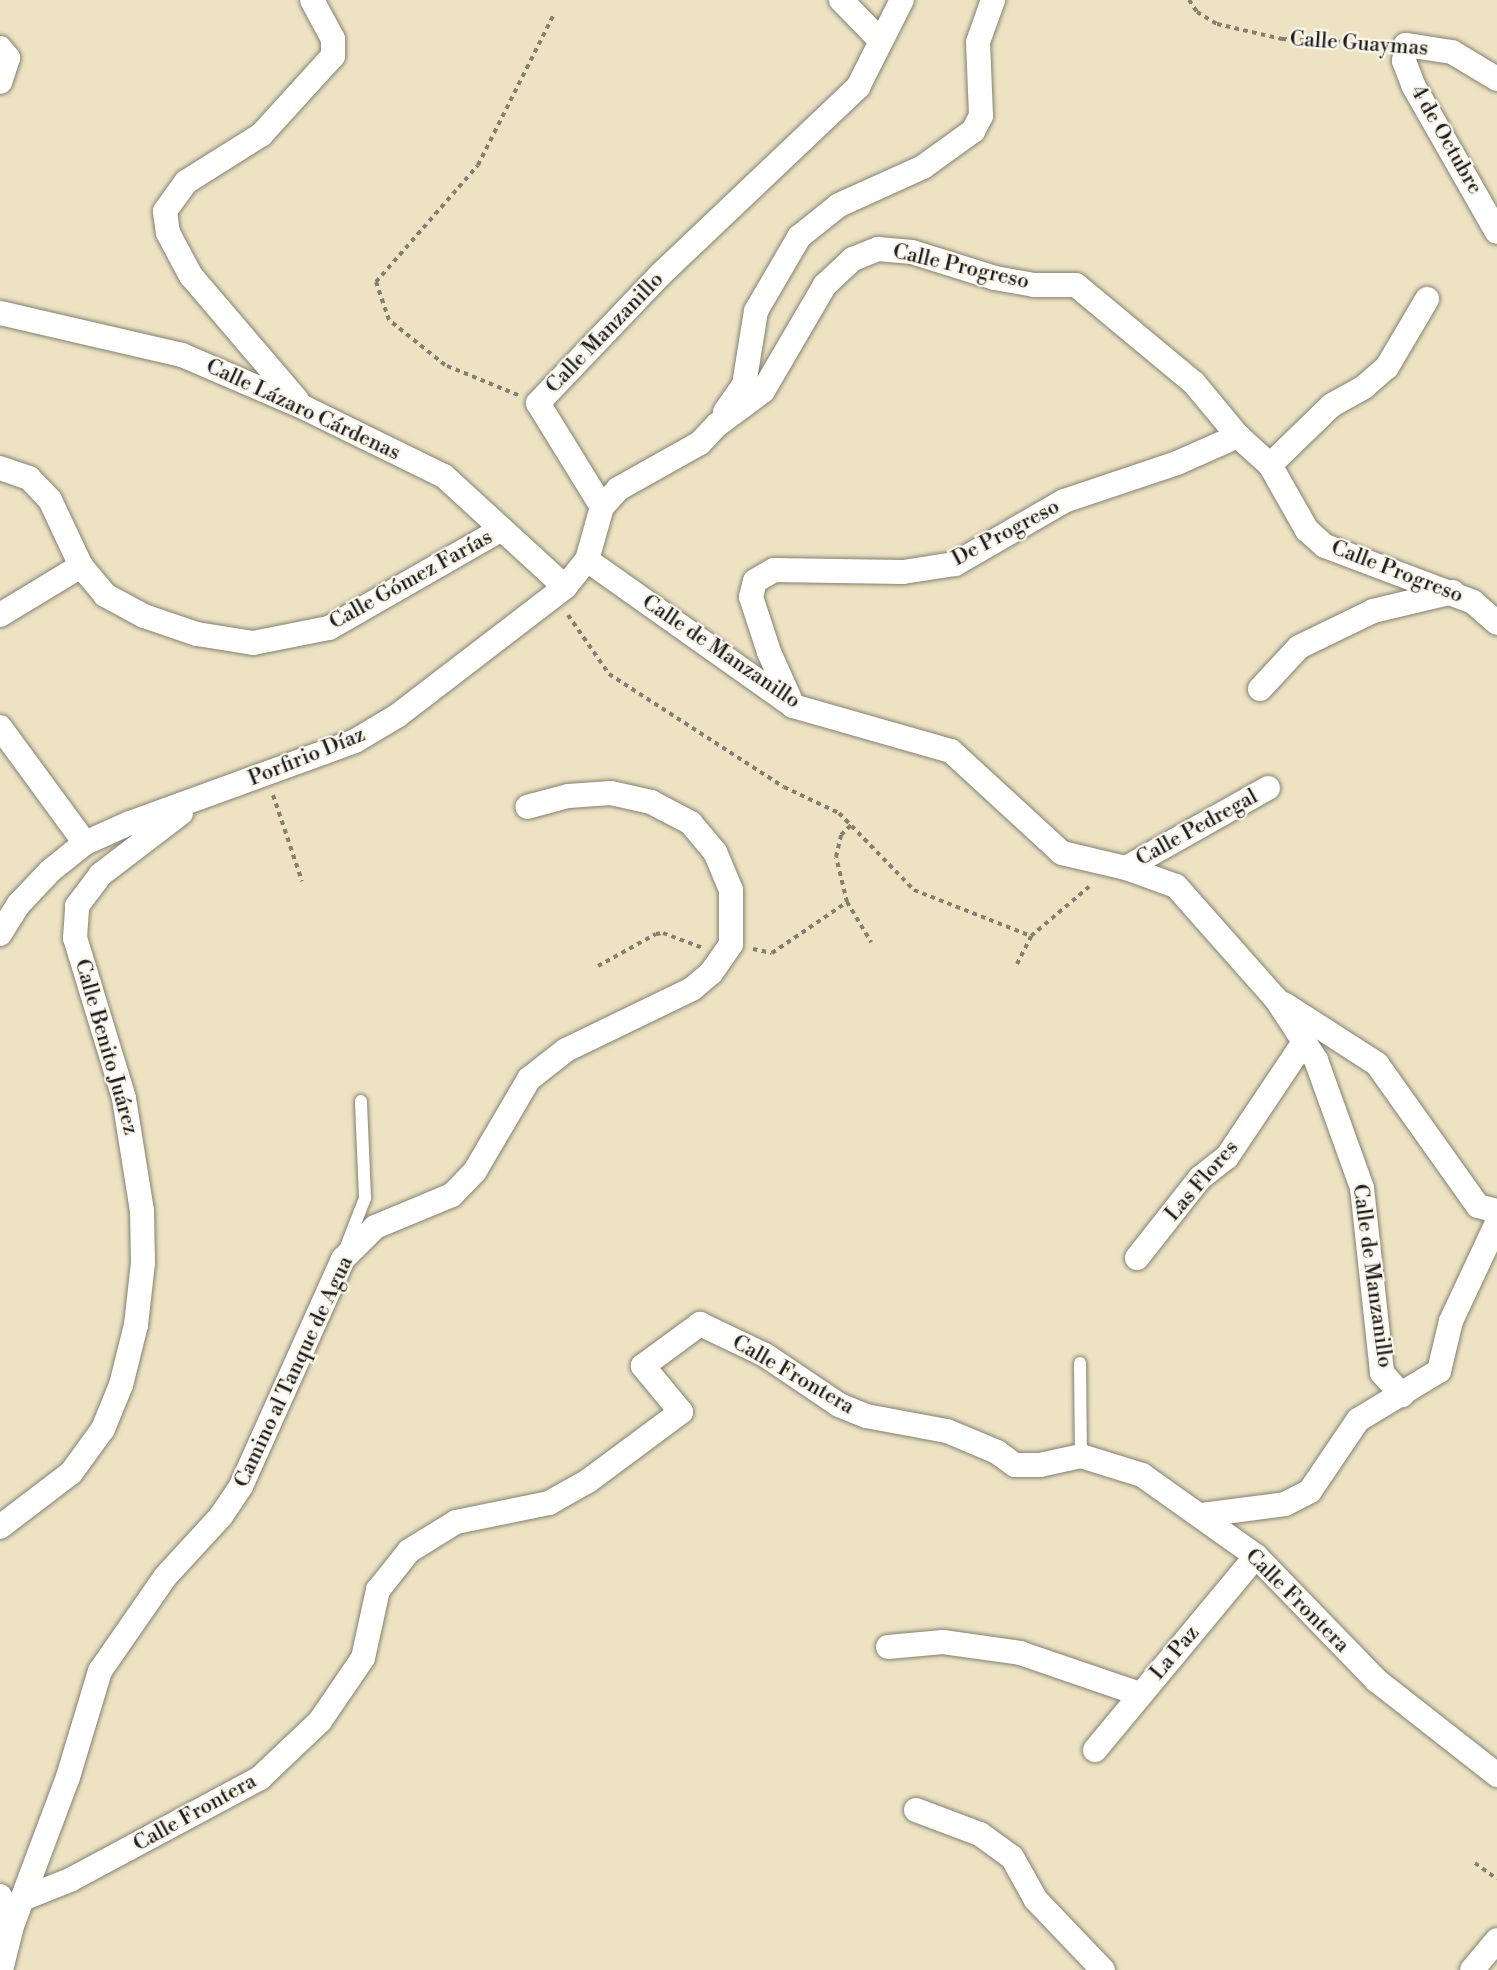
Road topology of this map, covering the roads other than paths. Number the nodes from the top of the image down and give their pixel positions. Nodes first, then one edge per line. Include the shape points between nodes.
1 (312, 0) edge
2 (841, 0) edge
3 (902, 0) edge
4 (993, 0) edge
5 (880, 40) junction
6 (1406, 45) joint
7 (0, 48) edge
8 (1497, 79) edge
9 (0, 82) edge
10 (1497, 232) edge
11 (1427, 299) dead end
12 (0, 313) edge
13 (305, 408) junction
14 (717, 425) junction
15 (1238, 436) junction
16 (1270, 465) junction
17 (0, 468) edge
18 (602, 507) junction
19 (502, 529) junction
20 (587, 560) junction
21 (81, 566) junction
22 (565, 587) junction
23 (1453, 592) junction
24 (0, 615) edge
25 (1497, 623) edge
26 (1260, 688) dead end
27 (793, 706) junction
28 (0, 727) edge
29 (1268, 788) dead end
30 (208, 794) junction
31 (527, 807) dead end
32 (85, 843) junction
33 (1126, 868) junction
34 (0, 934) edge
35 (1276, 999) junction
36 (1304, 1042) junction
37 (361, 1101) dead end
38 (1497, 1211) edge
39 (1497, 1223) edge
40 (1137, 1258) dead end
41 (343, 1259) junction
42 (1080, 1363) dead end
43 (1402, 1395) junction
44 (1081, 1455) junction
45 (1202, 1515) junction
46 (0, 1527) edge
47 (1256, 1556) junction
48 (888, 1647) dead end
49 (1140, 1695) junction
50 (1095, 1749) dead end
51 (1497, 1775) edge
52 (916, 1810) dead end
53 (11, 1897) edge
54 (1497, 1940) edge
55 (1, 1963) edge
56 (1103, 1970) edge
57 (1472, 1970) edge

1 - 13 street via 333,39 333,56 261,135 186,182 165,211 168,233 191,276
2 - 5 street
3 - 5 street, Calle Manzanillo
4 - 14 street via 978,42 981,116 972,130 923,167 839,205 799,237 756,311 744,385
5 - 18 street, Calle Manzanillo via 858,87 661,274 538,403
6 - 8 street, Calle Guaymas via 1452,51
6 - 10 street, 4 de Octubre via 1404,61 1413,85
7 - 9 street via 8,58
11 - 16 street via 1387,367 1364,387 1332,405
12 - 13 street, Calle Lázaro Cárdenas via 182,355
13 - 19 street, Calle Lázaro Cárdenas via 444,476
14 - 15 street, Calle Progreso via 763,391 825,285 853,259 878,249 912,252 995,278 1034,285 1076,285 1187,377
14 - 18 street, Calle Progreso via 700,443 618,489
15 - 16 street, Calle Progreso
15 - 27 street, De Progreso via 1177,463 1064,501 955,564 903,572 774,570 756,581 751,597
16 - 23 street, Calle Progreso via 1307,530 1325,546
17 - 21 street, Calle Gómez Farías via 29,478 50,500
18 - 20 street, Calle Progreso
19 - 21 street, Calle Gómez Farías via 329,628 253,643 197,634 144,616 105,595
19 - 22 street, Calle Lázaro Cárdenas
20 - 22 street, Porfirio Díaz
20 - 27 street, Calle de Manzanillo
21 - 24 street
22 - 30 street, Porfirio Díaz via 397,717 355,741
23 - 25 street, Calle Progreso via 1473,602
23 - 26 street via 1373,611 1299,647
27 - 33 street, Calle de Manzanillo via 951,751 1062,853
28 - 32 street
29 - 33 street, Calle Pedregal
30 - 32 street, Porfirio Díaz
30 - 46 street, Calle Benito Juárez via 100,875 77,906 75,938 124,1098 135,1150 143,1263 136,1325 121,1385 103,1429 71,1473
31 - 41 street, Camino al Tanque de Agua via 568,796 611,793 651,802 691,823 715,852 731,890 728,951 692,989 566,1050 529,1079 475,1171 452,1195 375,1227
32 - 34 street, Porfirio Díaz via 43,879
33 - 35 street, Calle de Manzanillo via 1176,886
35 - 36 street, Calle de Manzanillo
35 - 38 street via 1377,1064 1478,1206
36 - 40 street, Las Flores via 1227,1157 1200,1178
36 - 43 street, Calle de Manzanillo via 1317,1060 1362,1188 1382,1373
37 - 41 lane via 364,1198 350,1228
39 - 43 street via 1450,1321 1439,1371
41 - 53 street, Camino al Tanque de Agua via 241,1486 221,1516 165,1577 100,1671 68,1777
42 - 44 lane
43 - 45 street via 1358,1420 1310,1491 1285,1504
44 - 45 street, Calle Frontera via 1142,1475
44 - 53 street, Calle Frontera via 1040,1466 1015,1466 997,1452 947,1431 866,1416 839,1405 765,1354 700,1324 643,1366 681,1412 588,1481 549,1503 456,1522 409,1551 378,1590 363,1658 320,1721 260,1778 70,1880
45 - 47 street, Calle Frontera
47 - 49 street, La Paz
47 - 51 street, Calle Frontera via 1376,1680
48 - 49 street via 943,1641 1020,1653
49 - 50 street, La Paz
52 - 56 street via 980,1834 1011,1857 1036,1900
53 - 55 street, Camino al Tanque de Agua via 12,1926
54 - 57 street

